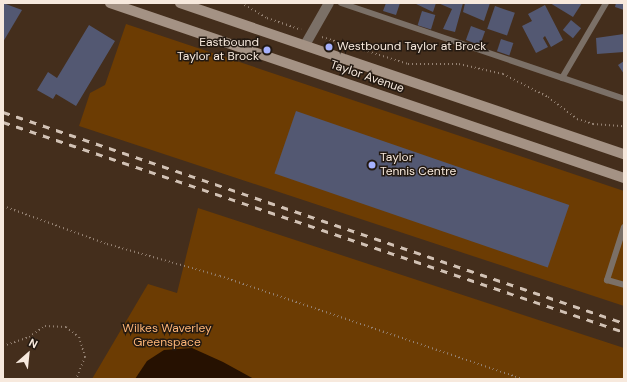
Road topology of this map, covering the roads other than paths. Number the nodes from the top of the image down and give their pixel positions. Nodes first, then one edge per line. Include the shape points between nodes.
1 (110, 3) edge
2 (180, 3) edge
3 (329, 3) edge
4 (341, 3) edge
5 (606, 3) edge
6 (305, 45) junction
7 (562, 78) junction
8 (624, 99) edge
9 (624, 154) edge
10 (624, 170) edge
11 (619, 176) edge
12 (624, 228) edge
13 (624, 285) edge

1 - 11 main road, Taylor Avenue
2 - 6 main road, Taylor Avenue
3 - 6 street
4 - 7 lane
5 - 7 lane
6 - 9 main road, Taylor Avenue
7 - 8 lane
10 - 11 main road, Taylor Avenue
12 - 13 lane via 608,280

